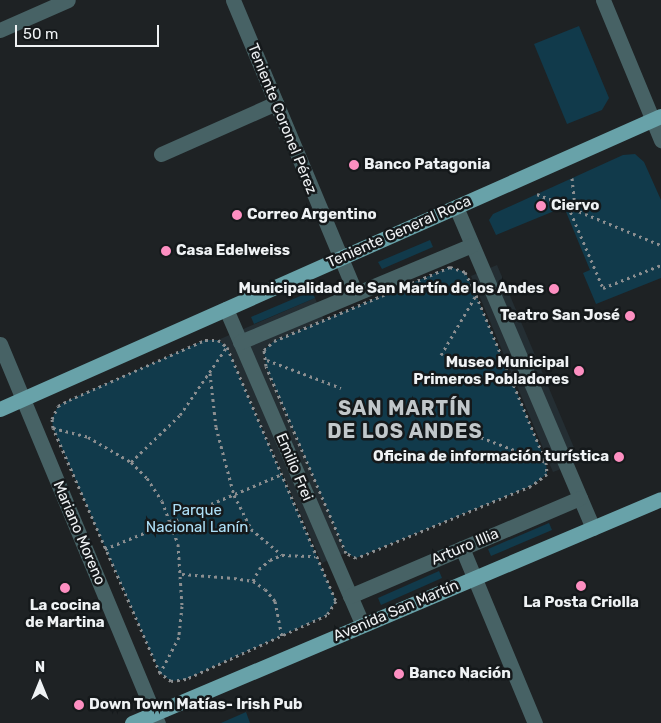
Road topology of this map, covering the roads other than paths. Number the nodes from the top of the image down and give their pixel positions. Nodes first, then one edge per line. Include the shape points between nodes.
1 (68, 0) edge
2 (233, 0) edge
3 (602, 0) edge
4 (0, 30) edge
5 (276, 103) junction
6 (657, 118) edge
7 (661, 140) edge
8 (161, 154) dead end
9 (456, 207) junction
10 (472, 245) junction
11 (340, 259) junction
12 (355, 292) junction
13 (226, 309) junction
14 (0, 344) edge
15 (234, 344) junction
16 (23, 399) junction
17 (0, 409) edge
18 (580, 498) junction
19 (661, 498) edge
20 (593, 528) junction
21 (462, 548) junction
22 (474, 578) junction
23 (350, 596) junction
24 (363, 625) junction
25 (156, 718) edge
26 (132, 723) edge
27 (535, 723) edge

1 - 4 street
2 - 5 street, Teniente Coronel Pérez
3 - 6 street
5 - 8 street
5 - 11 street, Teniente Coronel Pérez
6 - 7 street
6 - 9 main road, Teniente General Roca
9 - 10 street
9 - 11 main road, Teniente General Roca
10 - 12 street
10 - 18 street
11 - 12 street, Teniente Coronel Pérez
11 - 13 main road, Teniente General Roca
12 - 15 street
13 - 15 street, Emilio Frei
13 - 16 main road, Teniente General Roca
14 - 16 street, Mariano Moreno
15 - 23 street, Emilio Frei via 295,469
16 - 17 main road, Teniente General Roca
16 - 25 street, Mariano Moreno
18 - 20 street
18 - 21 street, Arturo Illia
19 - 20 main road, Avenida San Martín
20 - 22 main road, Avenida San Martín
21 - 22 street
21 - 23 street, Arturo Illia
22 - 24 main road, Avenida San Martín
22 - 27 street
23 - 24 street, Emilio Frei
24 - 25 main road, Avenida San Martín
25 - 26 main road, Avenida San Martín

